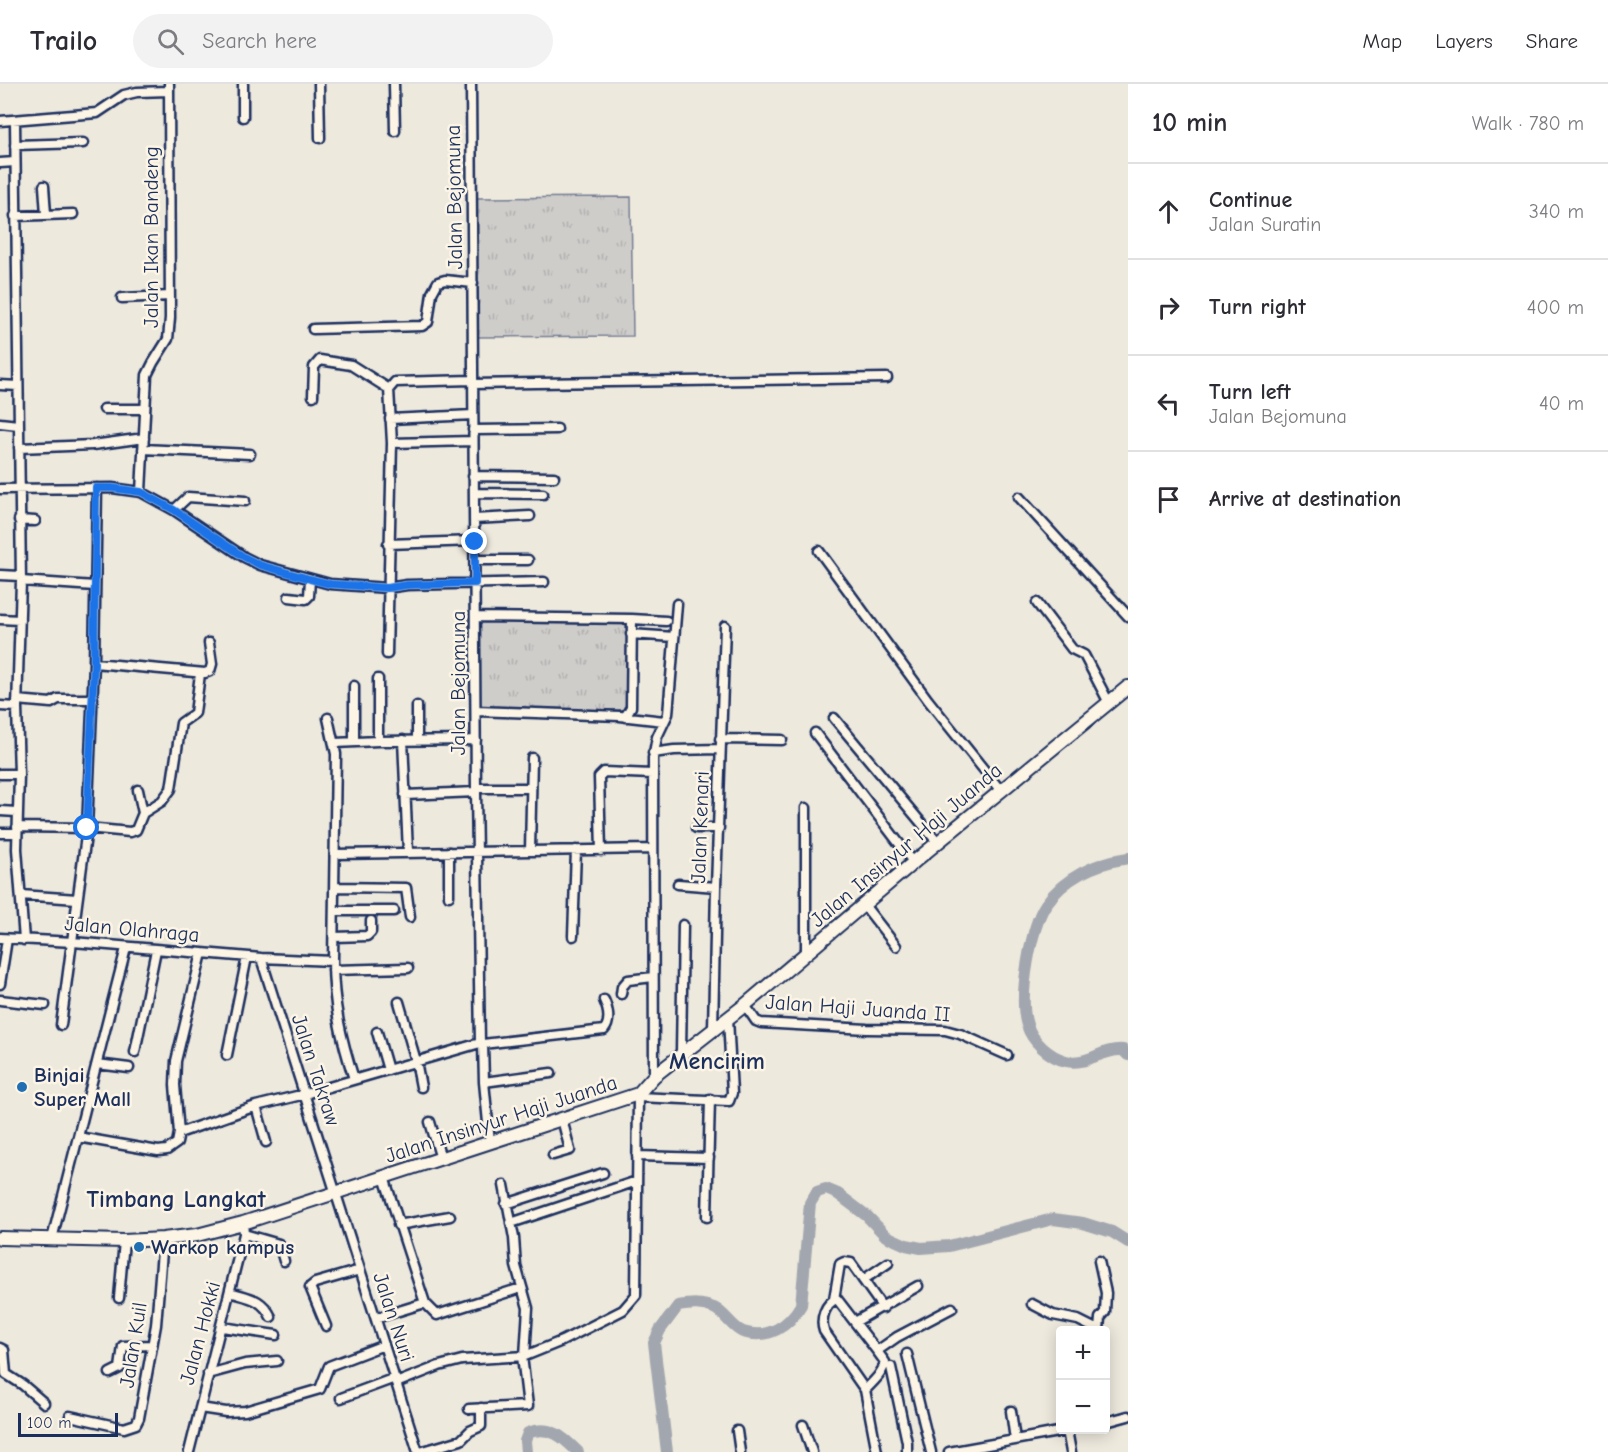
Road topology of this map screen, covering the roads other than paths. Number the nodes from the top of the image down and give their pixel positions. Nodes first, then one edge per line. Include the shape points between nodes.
1 (243, 84) edge
2 (319, 84) edge
3 (394, 84) edge
4 (471, 84) edge
5 (169, 88) edge
6 (243, 117) dead end
7 (0, 121) edge
8 (15, 121) junction
9 (394, 131) dead end
10 (320, 138) dead end
11 (83, 143) dead end
12 (15, 145) junction
13 (15, 162) junction
14 (0, 163) edge
15 (44, 186) dead end
16 (46, 214) junction
17 (73, 214) dead end
18 (15, 216) junction
19 (473, 283) junction
20 (170, 296) junction
21 (122, 298) dead end
22 (313, 329) dead end
23 (887, 378) dead end
24 (473, 382) junction
25 (0, 385) edge
26 (18, 386) junction
27 (389, 388) junction
28 (313, 396) dead end
29 (104, 409) dead end
30 (145, 409) junction
31 (473, 415) junction
32 (390, 419) junction
33 (0, 423) edge
34 (18, 424) junction
35 (557, 429) dead end
36 (473, 430) junction
37 (144, 438) junction
38 (473, 441) junction
39 (392, 442) junction
40 (19, 448) junction
41 (143, 449) junction
42 (250, 454) dead end
43 (473, 476) junction
44 (554, 477) dead end
45 (96, 488) junction
46 (0, 489) edge
47 (19, 489) junction
48 (141, 492) junction
49 (474, 493) junction
50 (543, 494) dead end
51 (1020, 497) dead end
52 (245, 501) dead end
53 (174, 510) junction
54 (530, 516) dead end
55 (474, 519) junction
56 (19, 520) junction
57 (35, 521) dead end
58 (475, 542) junction
59 (388, 544) junction
60 (819, 551) dead end
61 (476, 560) junction
62 (528, 560) dead end
63 (0, 575) edge
64 (20, 579) junction
65 (310, 579) junction
66 (544, 582) dead end
67 (475, 583) junction
68 (95, 586) junction
69 (387, 588) junction
70 (289, 597) dead end
71 (1036, 603) dead end
72 (677, 604) dead end
73 (1128, 616) edge
74 (475, 617) junction
75 (0, 619) edge
76 (632, 619) junction
77 (20, 620) junction
78 (666, 621) dead end
79 (725, 626) dead end
80 (631, 634) junction
81 (674, 637) junction
82 (209, 644) dead end
83 (387, 654) dead end
84 (94, 663) junction
85 (200, 674) junction
86 (378, 679) dead end
87 (354, 686) dead end
88 (1128, 687) edge
89 (93, 699) junction
90 (1109, 703) junction
91 (17, 704) junction
92 (0, 706) edge
93 (417, 706) dead end
94 (476, 711) junction
95 (625, 717) junction
96 (328, 718) dead end
97 (834, 718) dead end
98 (664, 721) junction
99 (815, 733) dead end
100 (403, 740) junction
101 (417, 740) junction
102 (476, 740) junction
103 (782, 740) dead end
104 (378, 741) junction
105 (354, 742) junction
106 (335, 743) junction
107 (720, 744) junction
108 (653, 753) junction
109 (532, 758) dead end
110 (0, 774) edge
111 (19, 774) junction
112 (652, 774) junction
113 (531, 788) junction
114 (138, 790) dead end
115 (476, 790) junction
116 (1001, 791) junction
117 (405, 795) junction
118 (806, 808) dead end
119 (0, 811) edge
120 (17, 812) junction
121 (143, 813) junction
122 (87, 828) junction
123 (696, 828) dead end
124 (718, 828) junction
125 (17, 830) junction
126 (0, 833) edge
127 (938, 843) junction
128 (652, 849) junction
129 (576, 850) junction
130 (530, 851) junction
131 (601, 851) junction
132 (408, 852) junction
133 (449, 852) junction
134 (477, 852) junction
135 (336, 854) junction
136 (914, 862) junction
137 (678, 884) dead end
138 (335, 887) junction
139 (716, 887) junction
140 (21, 895) junction
141 (449, 896) dead end
142 (77, 899) junction
143 (864, 905) junction
144 (335, 910) junction
145 (393, 911) dead end
146 (410, 917) dead end
147 (371, 921) dead end
148 (683, 925) dead end
149 (573, 936) dead end
150 (334, 937) junction
151 (3, 938) edge
152 (24, 940) junction
153 (73, 942) junction
154 (896, 946) dead end
155 (126, 948) junction
156 (156, 950) junction
157 (202, 953) junction
158 (806, 954) junction
159 (247, 957) junction
160 (261, 958) junction
161 (333, 965) junction
162 (408, 968) dead end
163 (653, 977) junction
164 (0, 984) edge
165 (621, 994) dead end
166 (0, 1000) edge
167 (604, 1000) dead end
168 (399, 1002) dead end
169 (45, 1005) dead end
170 (745, 1005) junction
171 (728, 1018) junction
172 (61, 1025) dead end
173 (713, 1029) junction
174 (377, 1032) dead end
175 (482, 1044) junction
176 (135, 1052) dead end
177 (681, 1053) junction
178 (227, 1055) dead end
179 (1007, 1055) dead end
180 (416, 1061) junction
181 (97, 1064) junction
182 (129, 1068) dead end
183 (388, 1070) junction
184 (551, 1073) dead end
185 (654, 1076) junction
186 (354, 1079) junction
187 (484, 1082) junction
188 (421, 1087) dead end
189 (304, 1094) junction
190 (638, 1095) junction
191 (710, 1099) junction
192 (256, 1106) junction
193 (562, 1119) junction
194 (430, 1122) dead end
195 (179, 1133) junction
196 (78, 1137) junction
197 (266, 1142) dead end
198 (490, 1143) junction
199 (553, 1155) dead end
200 (637, 1156) junction
201 (709, 1158) junction
202 (441, 1159) junction
203 (603, 1173) dead end
204 (384, 1178) junction
205 (637, 1181) junction
206 (504, 1185) dead end
207 (336, 1193) junction
208 (506, 1204) junction
209 (450, 1216) dead end
210 (707, 1217) dead end
211 (511, 1223) junction
212 (398, 1225) junction
213 (244, 1228) junction
214 (0, 1238) edge
215 (52, 1239) junction
216 (163, 1239) junction
217 (124, 1241) junction
218 (284, 1261) dead end
219 (1099, 1261) dead end
220 (888, 1263) dead end
221 (360, 1270) junction
222 (863, 1280) junction
223 (918, 1286) dead end
224 (521, 1288) junction
225 (230, 1292) junction
226 (119, 1298) dead end
227 (834, 1299) junction
228 (425, 1303) junction
229 (1032, 1304) dead end
230 (883, 1308) junction
231 (952, 1308) dead end
232 (271, 1317) dead end
233 (376, 1318) junction
234 (855, 1322) junction
235 (326, 1326) dead end
236 (1091, 1326) edge
237 (1099, 1326) edge
238 (222, 1327) junction
239 (276, 1335) dead end
240 (152, 1345) junction
241 (384, 1345) junction
242 (0, 1348) edge
243 (878, 1351) junction
244 (907, 1354) dead end
245 (523, 1356) junction
246 (276, 1361) dead end
247 (891, 1367) dead end
248 (110, 1373) dead end
249 (208, 1374) junction
250 (396, 1380) junction
251 (865, 1390) junction
252 (341, 1398) dead end
253 (44, 1403) dead end
254 (200, 1408) junction
255 (481, 1408) junction
256 (469, 1409) dead end
257 (1011, 1411) dead end
258 (70, 1416) dead end
259 (1128, 1416) edge
260 (1110, 1421) edge
261 (803, 1425) dead end
262 (737, 1431) dead end
263 (1056, 1432) edge
264 (1069, 1434) edge
265 (1015, 1440) junction
266 (999, 1447) edge
267 (189, 1452) edge
268 (419, 1452) edge
269 (740, 1452) edge
270 (812, 1452) edge
271 (877, 1452) edge
272 (907, 1452) edge
273 (931, 1452) edge
274 (949, 1452) edge
275 (1071, 1452) edge

1 - 6 street
2 - 10 street
3 - 9 street
4 - 19 street, Jalan Bejomuna
5 - 8 street via 124,95 96,113
5 - 20 street, Jalan Ikan Bandeng
7 - 8 street
8 - 12 street
11 - 12 street
12 - 13 street
13 - 14 street
13 - 18 street
15 - 16 street
16 - 17 street
16 - 18 street
18 - 26 street
19 - 22 street via 438,282 432,293 428,322 422,326
19 - 24 street, Jalan Bejomuna
20 - 21 street
20 - 30 street, Jalan Ikan Bandeng via 169,334 147,375
23 - 24 street
24 - 27 street via 395,382
24 - 31 street, Jalan Bejomuna
25 - 26 street
26 - 34 street
27 - 28 street via 351,365 320,360 314,367
27 - 32 street
29 - 30 street
30 - 37 street, Jalan Ikan Bandeng
31 - 32 street
31 - 36 street, Jalan Bejomuna
32 - 39 street
33 - 34 street
34 - 40 street
35 - 36 street
36 - 38 street, Jalan Bejomuna
37 - 40 street
37 - 41 street, Jalan Ikan Bandeng
38 - 39 street
38 - 43 street, Jalan Bejomuna
39 - 59 street
40 - 47 street
41 - 42 street
41 - 48 street, Jalan Ikan Bandeng
43 - 44 street
43 - 49 street, Jalan Bejomuna
45 - 47 street
45 - 48 street
45 - 68 street
46 - 47 street
47 - 56 street
48 - 53 street
49 - 50 street
49 - 55 street, Jalan Bejomuna
51 - 73 street
52 - 53 street via 188,497
53 - 65 street via 244,557
54 - 55 street
55 - 58 street, Jalan Bejomuna
56 - 57 street
56 - 64 street
58 - 59 street
58 - 61 street, Jalan Bejomuna
59 - 69 street
60 - 116 street via 928,700
61 - 62 street
61 - 67 street, Jalan Bejomuna
63 - 64 street
64 - 68 street
64 - 77 street
65 - 69 street
65 - 70 street via 306,599
66 - 67 street
67 - 69 street
67 - 74 street, Jalan Bejomuna
68 - 84 street
69 - 83 street
71 - 90 street via 1072,649 1084,655
72 - 81 street
74 - 76 street
74 - 94 street, Jalan Bejomuna
75 - 77 street
76 - 78 street
76 - 80 street
77 - 91 street
79 - 107 street, Jalan Kenari
80 - 81 street
80 - 95 street via 631,707
81 - 98 street via 668,714
82 - 85 street via 212,668
84 - 85 street
84 - 89 street
85 - 121 street via 195,712 181,723 171,789 162,801
86 - 104 street
87 - 105 street
88 - 90 street, Jalan Insinyur Haji Juanda
89 - 91 street
89 - 122 street
90 - 116 street, Jalan Insinyur Haji Juanda
91 - 92 street
91 - 111 street
93 - 101 street
94 - 95 street
94 - 102 street, Jalan Bejomuna
95 - 98 street
96 - 106 street
97 - 127 street
98 - 108 street
99 - 136 street
100 - 101 street
100 - 104 street
100 - 117 street
101 - 102 street
102 - 115 street, Jalan Bejomuna
103 - 107 street
104 - 105 street
105 - 106 street
106 - 135 street
107 - 108 street
107 - 124 street, Jalan Kenari
108 - 112 street
109 - 113 street
110 - 111 street
111 - 120 street
112 - 128 street
112 - 131 street via 604,772 599,777
113 - 115 street
113 - 130 street
114 - 121 street
115 - 117 street
115 - 134 street, Jalan Bejomuna
116 - 127 street, Jalan Insinyur Haji Juanda
117 - 132 street
118 - 158 street
119 - 120 street
120 - 125 street
121 - 122 street via 134,831
122 - 125 street
122 - 142 street
123 - 124 street
124 - 139 street, Jalan Kenari
125 - 126 street
125 - 140 street
127 - 136 street, Jalan Insinyur Haji Juanda
128 - 131 street
128 - 163 street
129 - 130 street
129 - 131 street
129 - 149 street
130 - 134 street
132 - 133 street
132 - 135 street
133 - 134 street
133 - 141 street
134 - 175 street, Jalan Bejomuna
135 - 138 street
136 - 143 street, Jalan Insinyur Haji Juanda
137 - 139 street
138 - 144 street
138 - 146 street via 406,888
139 - 173 street, Jalan Kenari
140 - 142 street
140 - 152 street
142 - 153 street
143 - 154 street
143 - 158 street, Jalan Insinyur Haji Juanda
144 - 145 street
144 - 150 street
147 - 150 street via 367,936
148 - 177 street
150 - 161 street
151 - 152 street, Jalan Olahraga
151 - 164 street
152 - 153 street, Jalan Olahraga
153 - 155 street, Jalan Olahraga
153 - 172 street
155 - 156 street, Jalan Olahraga
155 - 181 street
156 - 157 street, Jalan Olahraga
156 - 176 street
157 - 159 street, Jalan Olahraga
157 - 195 street via 176,1061
158 - 170 street, Jalan Insinyur Haji Juanda
159 - 160 street, Jalan Olahraga
159 - 178 street
160 - 161 street
160 - 189 street, Jalan Takraw
161 - 162 street
161 - 186 street via 340,1035
163 - 165 street via 628,980
163 - 185 street
166 - 169 street
167 - 175 street via 608,1022 604,1030
168 - 180 street
170 - 171 street, Jalan Insinyur Haji Juanda
170 - 179 street, Jalan Haji Juanda II via 760,1023 945,1030
171 - 173 street, Jalan Insinyur Haji Juanda
171 - 191 street via 731,1098 725,1102
173 - 177 street, Jalan Insinyur Haji Juanda
174 - 183 street
175 - 180 street
175 - 187 street, Jalan Bejomuna
177 - 185 street, Jalan Insinyur Haji Juanda
180 - 183 street
180 - 188 street
181 - 182 street
181 - 196 street
183 - 186 street
184 - 187 street
185 - 190 street, Jalan Insinyur Haji Juanda
186 - 189 street
187 - 198 street, Jalan Bejomuna
189 - 192 street
189 - 207 street, Jalan Takraw
190 - 191 street
190 - 193 street, Jalan Insinyur Haji Juanda
190 - 200 street
191 - 201 street
192 - 195 street
192 - 197 street
193 - 198 street, Jalan Insinyur Haji Juanda
193 - 199 street via 570,1149
194 - 202 street
195 - 196 street via 177,1143 158,1150
196 - 215 street
198 - 202 street, Jalan Insinyur Haji Juanda
200 - 201 street
200 - 205 street
201 - 210 street
202 - 204 street, Jalan Insinyur Haji Juanda
203 - 208 street
204 - 207 street, Jalan Insinyur Haji Juanda
204 - 212 street
205 - 211 street
205 - 245 street via 636,1295 623,1310
206 - 208 street
207 - 213 street, Jalan Insinyur Haji Juanda
207 - 221 street, Jalan Nuri
208 - 211 street
209 - 212 street
211 - 224 street
212 - 228 street
213 - 216 street, Jalan Insinyur Haji Juanda
213 - 218 street via 279,1244
213 - 225 street, Jalan Hokki
214 - 215 street, Jalan Insinyur Haji Juanda
215 - 217 street, Jalan Insinyur Haji Juanda
216 - 217 street, Jalan Insinyur Haji Juanda
216 - 240 street, Jalan Kuil
217 - 226 street
219 - 237 street via 1106,1293 1106,1309
220 - 222 street
221 - 233 street, Jalan Nuri
221 - 235 street via 310,1287
222 - 227 street via 851,1263 840,1264
222 - 230 street
223 - 230 street
224 - 228 street via 437,1315
224 - 245 street via 528,1308
225 - 232 street via 264,1305
225 - 238 street, Jalan Hokki
227 - 234 street
227 - 251 street via 825,1311 824,1331
228 - 233 street
229 - 236 street
230 - 234 street
231 - 243 street via 897,1336
233 - 241 street, Jalan Nuri
234 - 243 street
238 - 239 street
238 - 249 street, Jalan Hokki
240 - 248 street via 123,1346 120,1368
240 - 258 street, Jalan Kuil via 136,1424 124,1428
241 - 250 street, Jalan Nuri
241 - 254 street via 329,1366 320,1389 245,1411
242 - 253 street via 4,1350 6,1374
243 - 251 street via 884,1366
244 - 273 street
245 - 250 street via 462,1360
245 - 255 street via 528,1406
246 - 249 street
247 - 272 street
249 - 254 street, Jalan Hokki
250 - 252 street
250 - 268 street, Jalan Nuri via 397,1395
251 - 271 street
254 - 267 street, Jalan Hokki
255 - 256 street
255 - 268 street via 481,1426 465,1438
257 - 265 street
259 - 260 street
261 - 270 street
262 - 269 street
263 - 265 street
264 - 275 street
265 - 266 street
266 - 274 street

